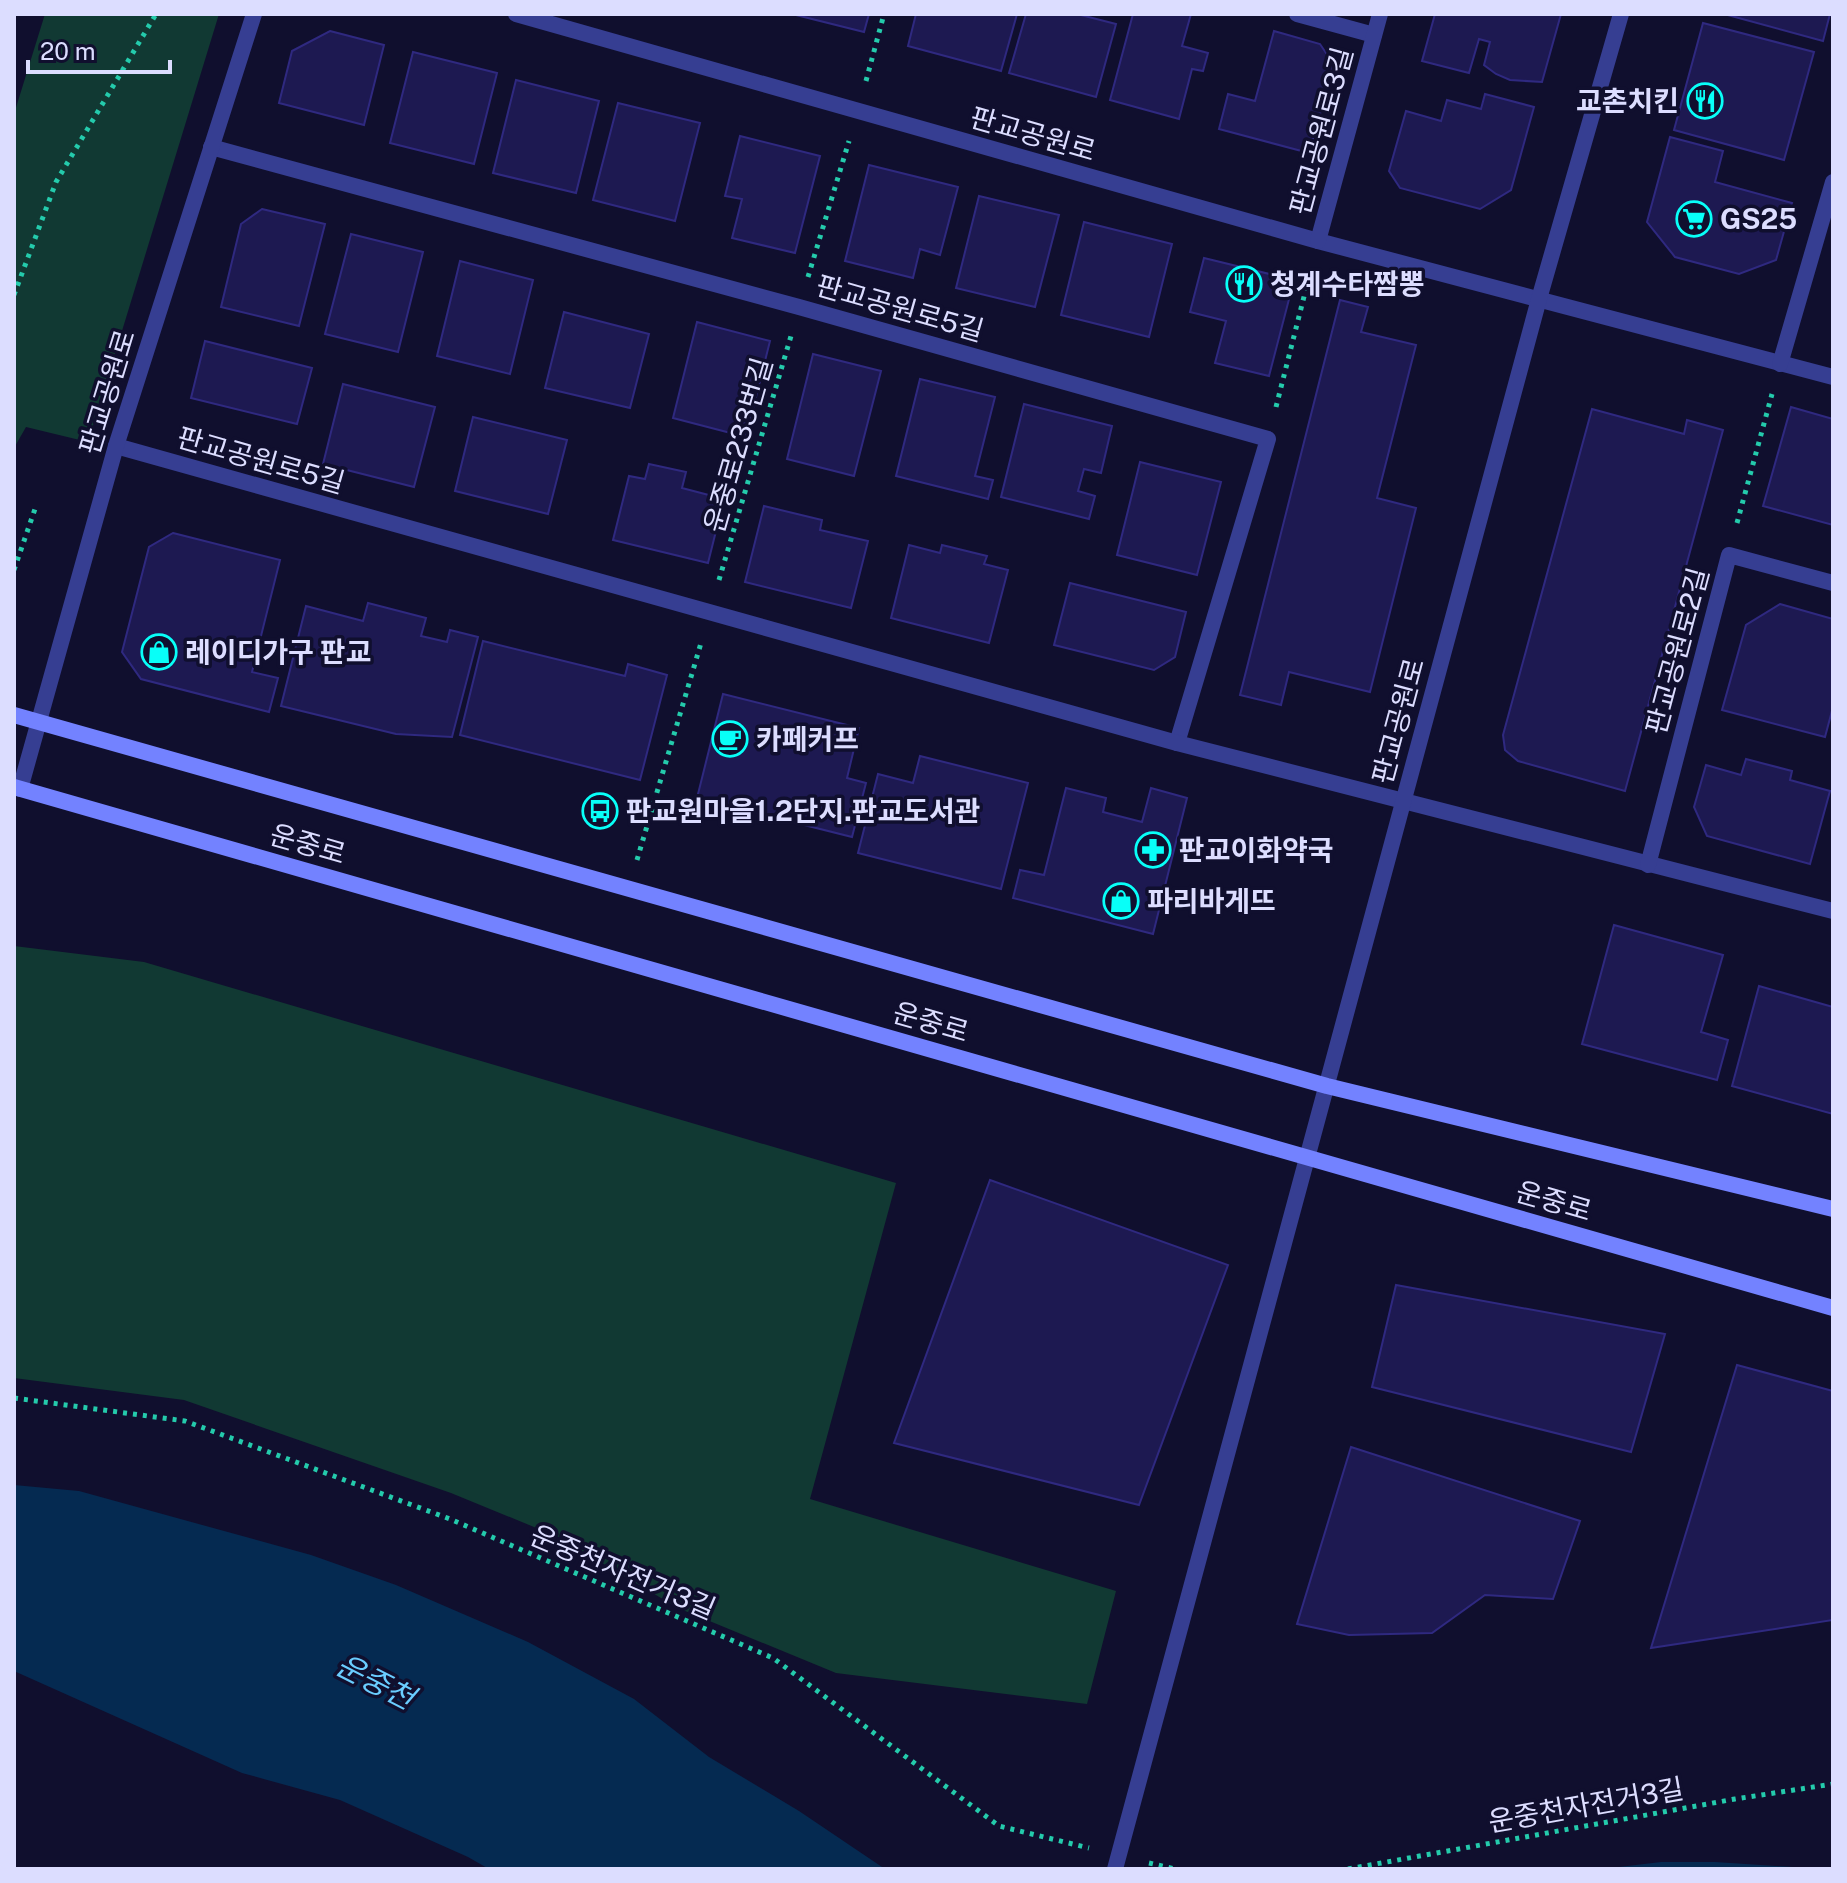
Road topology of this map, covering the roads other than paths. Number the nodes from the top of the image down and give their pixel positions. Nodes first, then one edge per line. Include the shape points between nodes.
1 (254, 14) edge
2 (516, 14) edge
3 (1297, 14) edge
4 (1380, 14) edge
5 (1621, 14) edge
6 (1374, 35) junction
7 (211, 147) junction
8 (1833, 182) edge
9 (1318, 241) junction
10 (1539, 299) junction
11 (1780, 364) junction
12 (1833, 377) edge
13 (116, 446) junction
14 (1833, 583) edge
15 (14, 715) edge
16 (40, 722) junction
17 (1177, 743) junction
18 (17, 788) edge
19 (1403, 802) junction
20 (1648, 865) junction
21 (1833, 911) edge
22 (1327, 1086) junction
23 (1307, 1157) junction
24 (1833, 1209) edge
25 (1833, 1308) edge
26 (1115, 1869) edge

1 - 7 street, 판교공원로
2 - 9 street, 판교공원로
3 - 6 street, 판교공원로3길
4 - 6 street, 판교공원로3길
5 - 10 street, 판교공원로
6 - 9 street, 판교공원로3길
7 - 13 street, 판교공원로
7 - 17 street, 판교공원로5길 via 1268,439
8 - 11 street
9 - 10 street, 판교공원로
10 - 11 street, 판교공원로
10 - 19 street, 판교공원로
11 - 12 street, 판교공원로
13 - 16 street, 판교공원로
13 - 17 street, 판교공원로5길
14 - 20 street, 판교공원로2길 via 1729,555
15 - 16 main road, 운중로
16 - 18 street, 판교공원로
16 - 22 main road, 운중로
17 - 19 street, 판교공원로5길
18 - 23 main road, 운중로
19 - 20 street
19 - 22 street, 판교공원로
20 - 21 street
22 - 23 street, 판교공원로
22 - 24 main road, 운중로
23 - 25 main road, 운중로
23 - 26 street, 판교공원로

